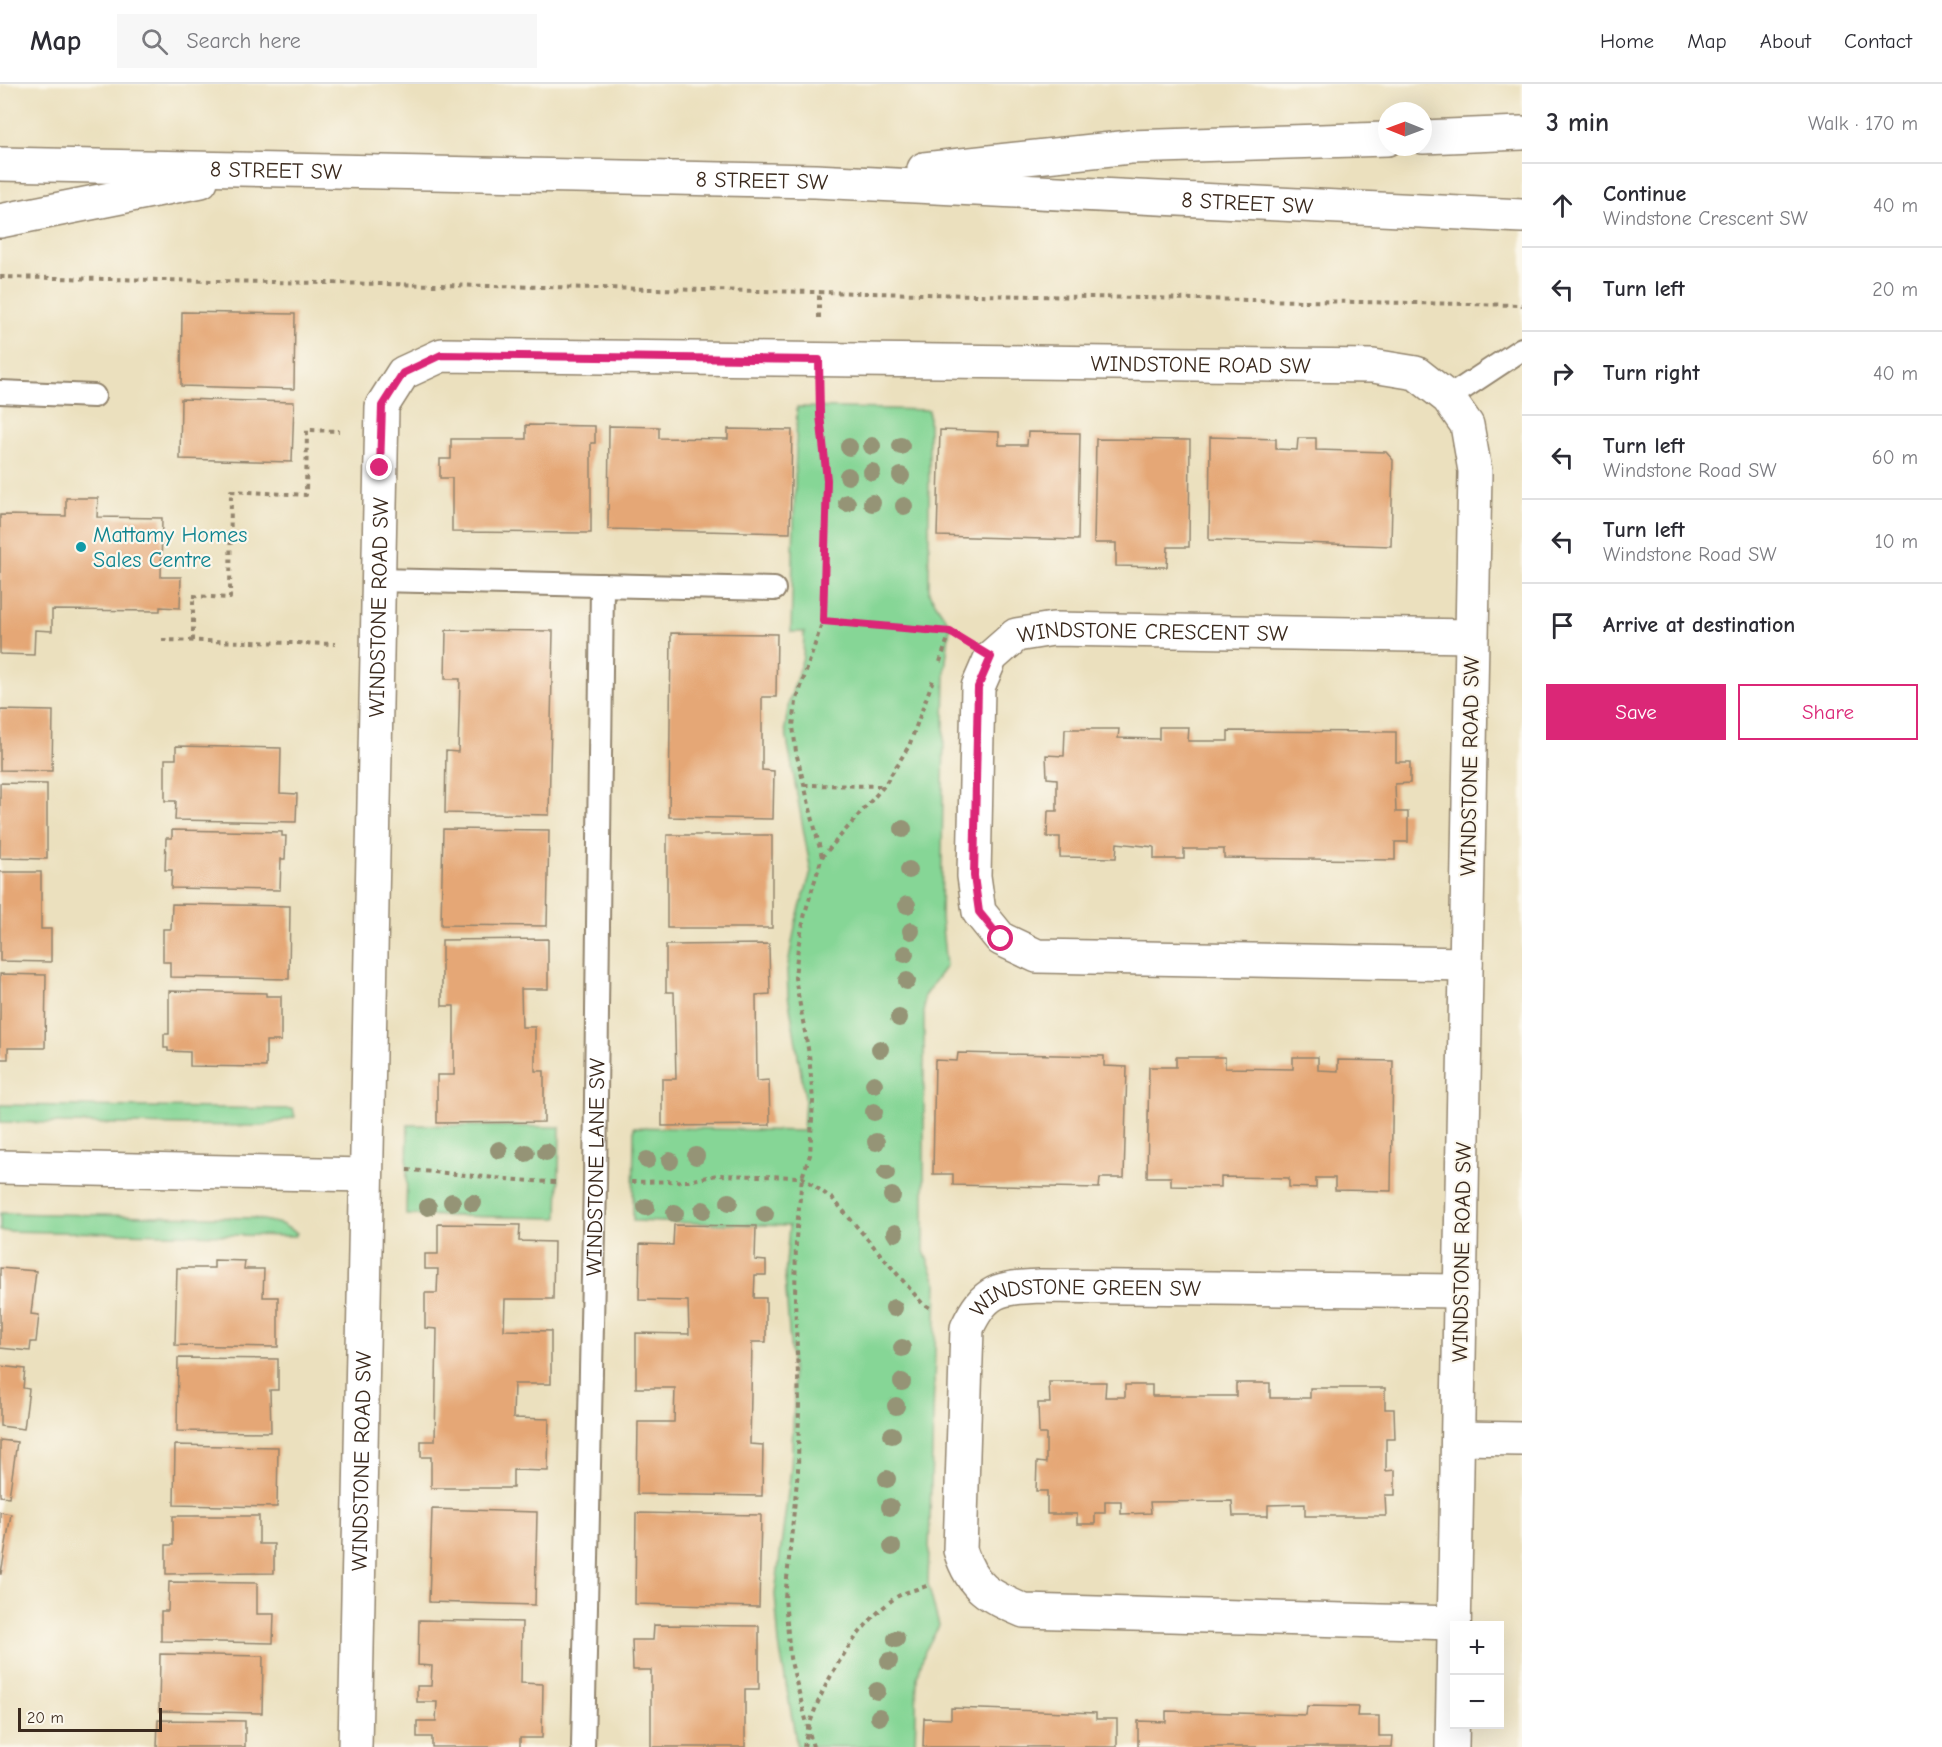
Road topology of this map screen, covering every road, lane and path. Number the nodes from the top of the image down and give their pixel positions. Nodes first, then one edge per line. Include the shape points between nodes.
1 (1522, 133) edge
2 (1432, 137) edge
3 (1378, 138) edge
4 (0, 164) edge
5 (264, 169) junction
6 (815, 181) junction
7 (1522, 216) edge
8 (0, 221) edge
9 (0, 277) edge
10 (819, 292) junction
11 (1522, 305) edge
12 (1522, 349) edge
13 (819, 360) junction
14 (0, 392) edge
15 (94, 396) dead end
16 (1448, 398) junction
17 (381, 433) junction
18 (377, 580) junction
19 (602, 585) junction
20 (774, 589) dead end
21 (823, 621) junction
22 (950, 632) junction
23 (1471, 636) junction
24 (162, 640) dead end
25 (192, 641) junction
26 (376, 644) junction
27 (991, 657) junction
28 (804, 785) junction
29 (884, 786) junction
30 (822, 857) junction
31 (1466, 964) junction
32 (0, 1167) edge
33 (366, 1172) junction
34 (802, 1177) junction
35 (595, 1182) junction
36 (1460, 1292) junction
37 (967, 1328) junction
38 (1459, 1438) junction
39 (1522, 1439) edge
40 (967, 1571) junction
41 (1454, 1621) edge
42 (1450, 1623) edge
43 (1453, 1675) edge
44 (808, 1727) junction
45 (355, 1747) edge
46 (584, 1747) edge
47 (804, 1747) edge
48 (813, 1747) edge
49 (1452, 1747) edge

1 - 2 street
3 - 6 street via 1130,147
4 - 5 street, 8 STREET SW
5 - 6 street, 8 STREET SW
5 - 8 street
6 - 7 street, 8 STREET SW
9 - 10 path
10 - 11 path
10 - 13 path
12 - 16 lane
13 - 16 street, WINDSTONE ROAD SW via 1373,366 1416,373
13 - 17 street, WINDSTONE ROAD SW via 441,355 403,373 382,406
13 - 21 path via 827,480
14 - 15 lane
16 - 23 street, WINDSTONE ROAD SW via 1467,425 1475,471
17 - 18 street, WINDSTONE ROAD SW
17 - 25 path via 306,430 306,495 231,491 230,597 193,596
18 - 19 lane
18 - 26 street, WINDSTONE ROAD SW
19 - 20 lane
19 - 35 lane, WINDSTONE LANE SW
21 - 22 path
21 - 28 path via 796,702 793,726
22 - 27 path
22 - 29 path via 909,746
23 - 27 street, WINDSTONE CRESCENT SW via 1053,628 1016,635
23 - 31 street, WINDSTONE ROAD SW
24 - 25 path
25 - 26 path
26 - 33 street, WINDSTONE ROAD SW
27 - 31 street, WINDSTONE CRESCENT SW via 978,687 974,876 979,912 1001,939 1036,956
28 - 29 path
28 - 30 path
29 - 30 path
30 - 34 path via 805,913 795,978 813,1101 810,1155
31 - 36 street, WINDSTONE ROAD SW
32 - 33 street
33 - 35 path via 451,1172 486,1179
33 - 45 street, WINDSTONE ROAD SW
34 - 35 path via 717,1175 688,1182
34 - 37 path via 834,1200 922,1303
34 - 44 path via 795,1299 798,1471 784,1599 790,1658
35 - 46 lane, WINDSTONE LANE SW
36 - 37 street, WINDSTONE GREEN SW via 1006,1288 978,1305
36 - 38 street, WINDSTONE ROAD SW
37 - 40 street, WINDSTONE GREEN SW via 960,1550
38 - 39 street
38 - 41 street, WINDSTONE ROAD SW
40 - 42 street via 994,1598 1024,1611
40 - 44 path via 897,1597 870,1623 832,1675
43 - 49 street, WINDSTONE ROAD SW
44 - 47 path
44 - 48 path

